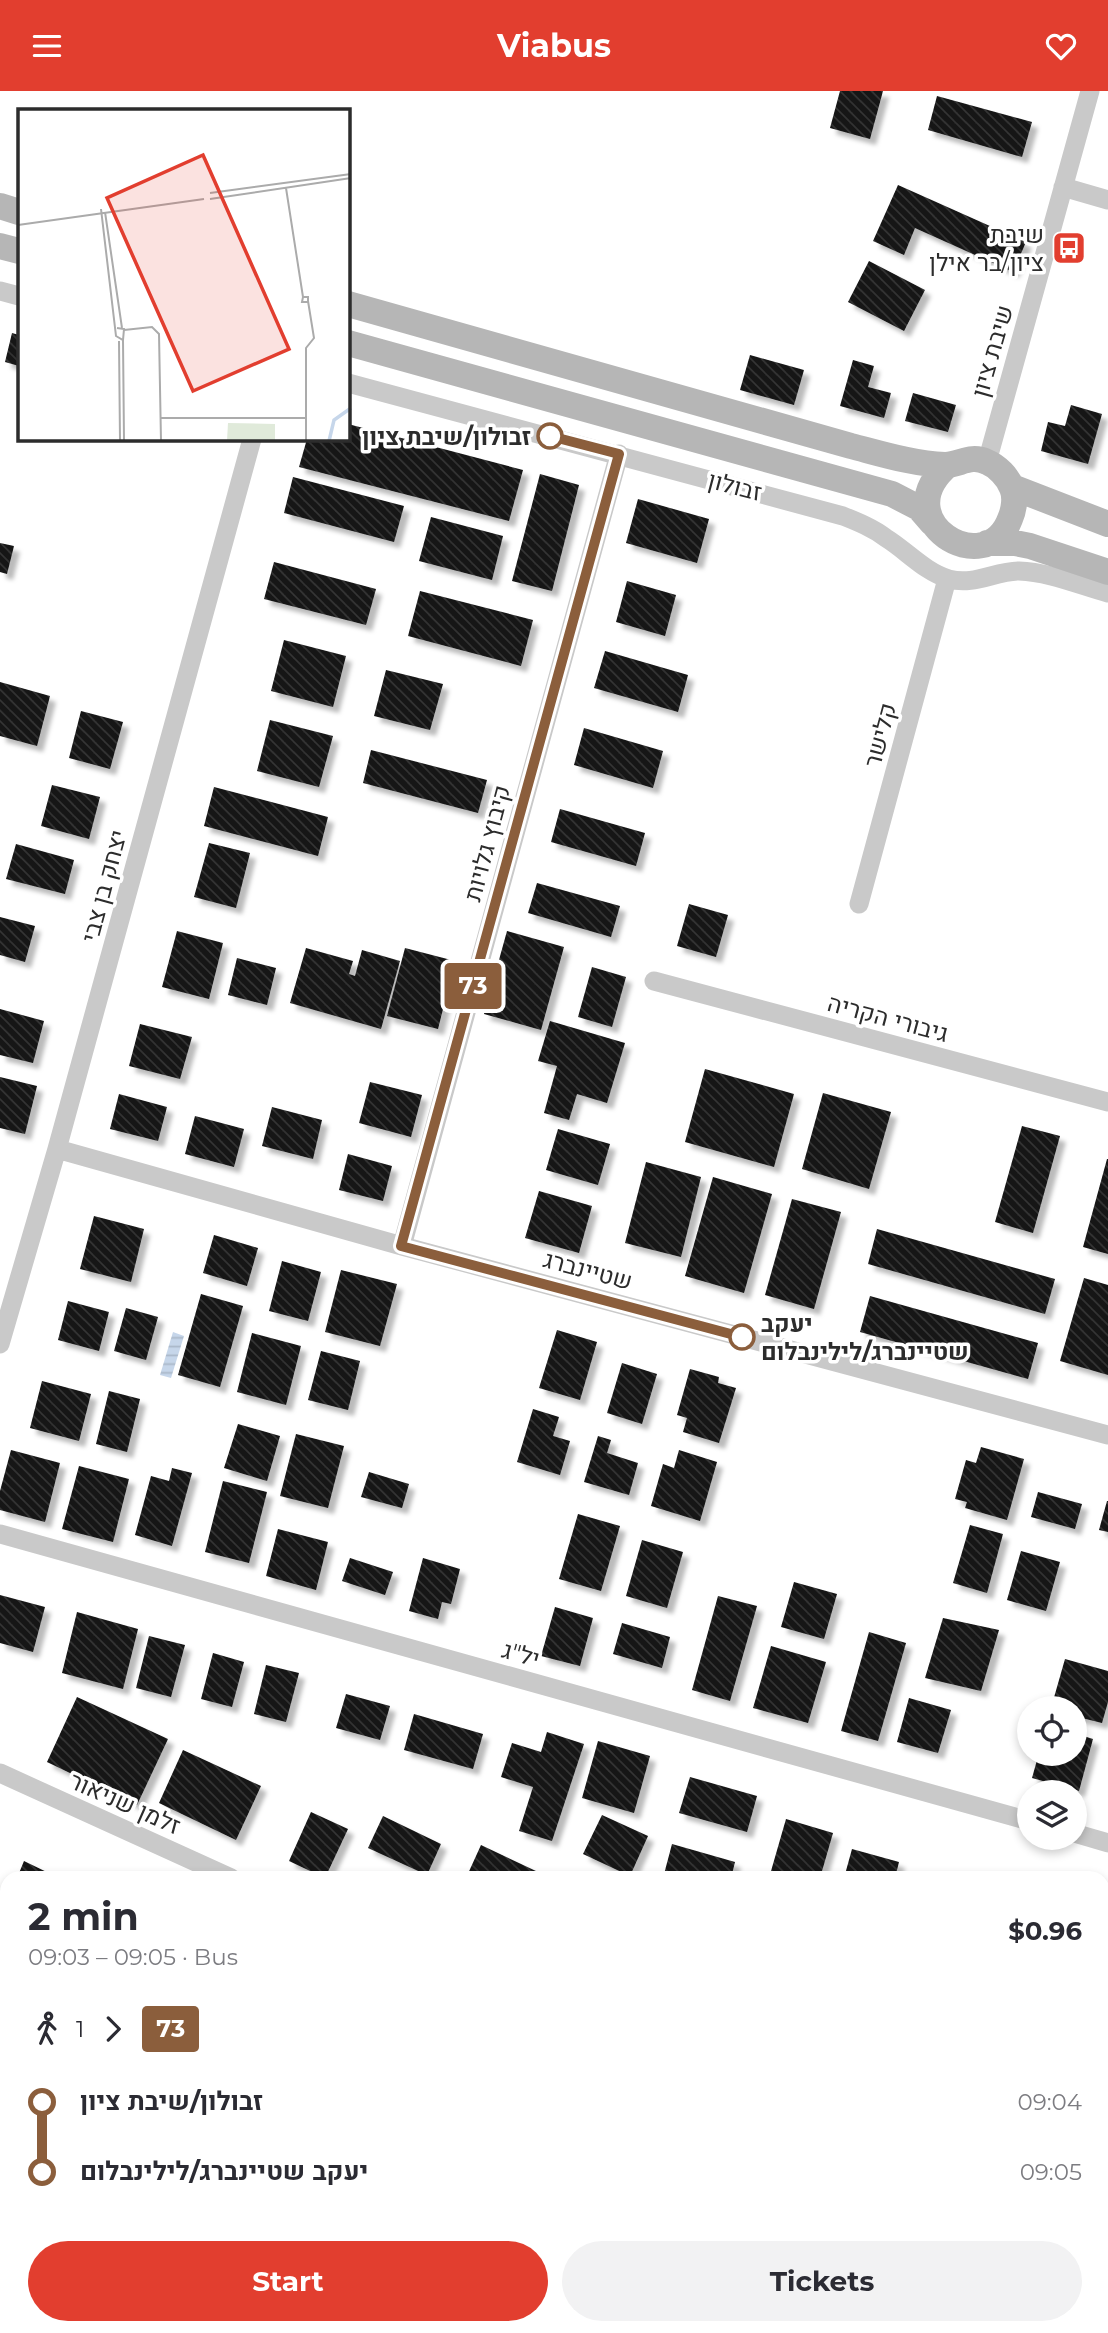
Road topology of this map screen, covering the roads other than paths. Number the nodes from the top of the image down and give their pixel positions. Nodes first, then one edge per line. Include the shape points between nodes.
1 (1090, 91) edge
2 (1063, 187) junction
3 (1108, 200) edge
4 (0, 206) edge
5 (18, 212) edge
6 (0, 246) edge
7 (18, 251) edge
8 (0, 291) edge
9 (18, 296) edge
10 (350, 306) edge
11 (350, 344) edge
12 (350, 384) edge
13 (251, 441) edge
14 (619, 454) junction
15 (987, 462) junction
16 (948, 465) junction
17 (1012, 488) junction
18 (932, 523) junction
19 (1108, 524) edge
20 (987, 543) junction
21 (1108, 572) edge
22 (947, 579) junction
23 (1108, 593) edge
24 (859, 904) dead end
25 (654, 981) dead end
26 (1108, 1102) edge
27 (57, 1149) junction
28 (401, 1246) junction
29 (0, 1344) edge
30 (1108, 1435) edge
31 (0, 1534) edge
32 (0, 1773) edge
33 (1017, 1818) edge
34 (1087, 1837) edge
35 (1108, 1843) edge
36 (216, 1871) edge

1 - 2 street, שיבת ציון
2 - 3 street
2 - 15 street, שיבת ציון
4 - 5 main road
6 - 7 main road
8 - 9 street
10 - 16 main road via 851,446
11 - 18 main road, זבולון via 892,494 919,508
12 - 14 street, זבולון
13 - 27 street, יצחק בן צבי
14 - 22 street, זבולון via 843,516 868,526
14 - 28 street, קיבוץ גלויות
15 - 16 main road via 962,459
15 - 17 main road via 1000,470
16 - 18 main road via 930,487 927,498
17 - 19 main road
17 - 20 main road via 1014,509 1007,527
18 - 20 main road via 945,538 962,545
20 - 21 main road via 1030,546
22 - 23 street via 970,581 1016,571
22 - 24 street, קלישר
25 - 26 street, גיבורי הקריה
27 - 28 street, שטיינברג
27 - 29 street, יצחק בן צבי
28 - 30 street, שטיינברג
31 - 33 street, יל"ג
32 - 36 street, זלמן שניאור
34 - 35 street

